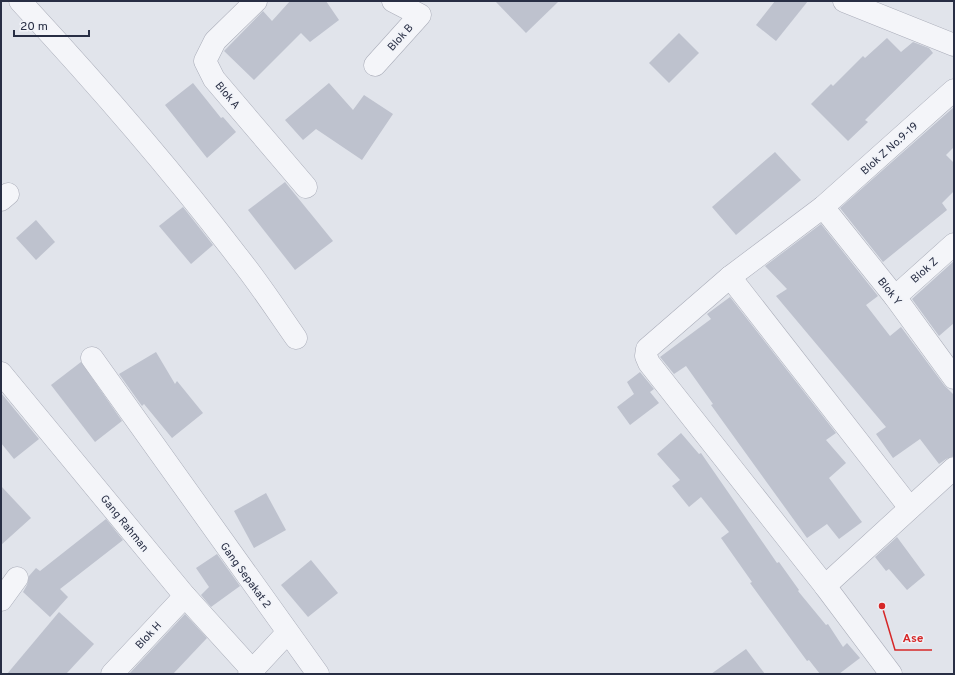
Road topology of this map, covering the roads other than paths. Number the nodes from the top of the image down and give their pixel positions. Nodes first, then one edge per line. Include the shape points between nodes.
1 (20, 1) edge
2 (256, 1) edge
3 (393, 1) edge
4 (844, 1) edge
5 (954, 45) edge
6 (375, 65) dead end
7 (954, 90) edge
8 (306, 187) dead end
9 (823, 207) junction
10 (954, 244) edge
11 (730, 277) junction
12 (895, 297) junction
13 (296, 338) dead end
14 (92, 358) dead end
15 (1, 373) edge
16 (954, 378) edge
17 (954, 468) edge
18 (910, 508) junction
19 (17, 578) dead end
20 (825, 586) junction
21 (185, 596) junction
22 (1, 600) edge
23 (287, 633) junction
24 (250, 672) edge
25 (112, 674) edge
26 (318, 674) edge
27 (891, 674) edge

1 - 13 street via 73,58 175,177 239,258
2 - 8 street, Blok A via 215,41 205,61 214,79
3 - 6 street, Blok B via 420,15
4 - 5 street
7 - 9 street, Blok Z No.9-19
9 - 11 street, Blok Z No.9-19
9 - 12 street, Blok Y
10 - 12 street, Blok Z
11 - 18 street
11 - 20 street, Blok Z No.9-19 via 647,349 646,356
12 - 16 street, Blok Y
14 - 23 street, Gang Sepakat 2
15 - 21 street, Gang Rahman
17 - 18 street
18 - 20 street
19 - 22 street
20 - 27 street, Blok Z No.9-19
21 - 24 street, Gang Rahman
21 - 25 street, Blok H
23 - 24 street
23 - 26 street, Gang Sepakat 2

